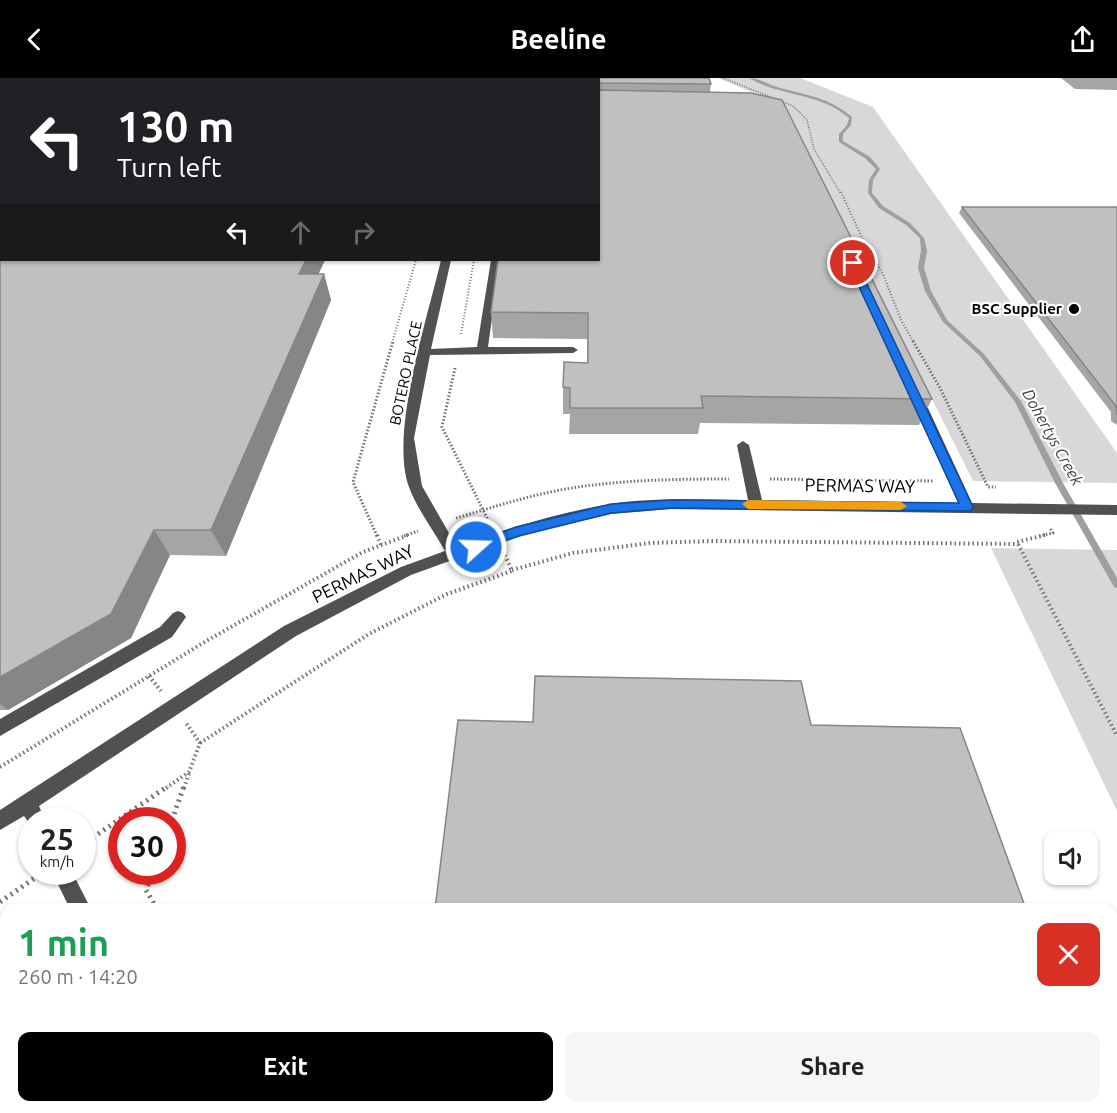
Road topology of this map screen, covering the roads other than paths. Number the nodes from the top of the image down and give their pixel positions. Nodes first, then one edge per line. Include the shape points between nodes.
1 (446, 261) edge
2 (496, 261) edge
3 (482, 350) junction
4 (573, 350) dead end
5 (425, 351) junction
6 (910, 384) edge
7 (743, 445) dead end
8 (756, 504) junction
9 (967, 507) junction
10 (1117, 510) edge
11 (454, 555) junction
12 (178, 617) dead end
13 (0, 728) edge
14 (27, 803) junction
15 (29, 807) edge
16 (0, 821) edge
17 (69, 885) edge
18 (78, 903) edge

1 - 5 street, BOTERO PLACE
2 - 3 street
3 - 4 street
3 - 5 street
5 - 11 street, BOTERO PLACE via 408,438 410,463 415,486
6 - 9 street
7 - 8 street
8 - 9 street, PERMAS WAY
8 - 11 street, PERMAS WAY via 611,509 516,531
9 - 10 street, PERMAS WAY
11 - 14 street, PERMAS WAY via 406,572 290,631
12 - 13 street via 166,632
14 - 15 street
14 - 16 street, PERMAS WAY
17 - 18 street

